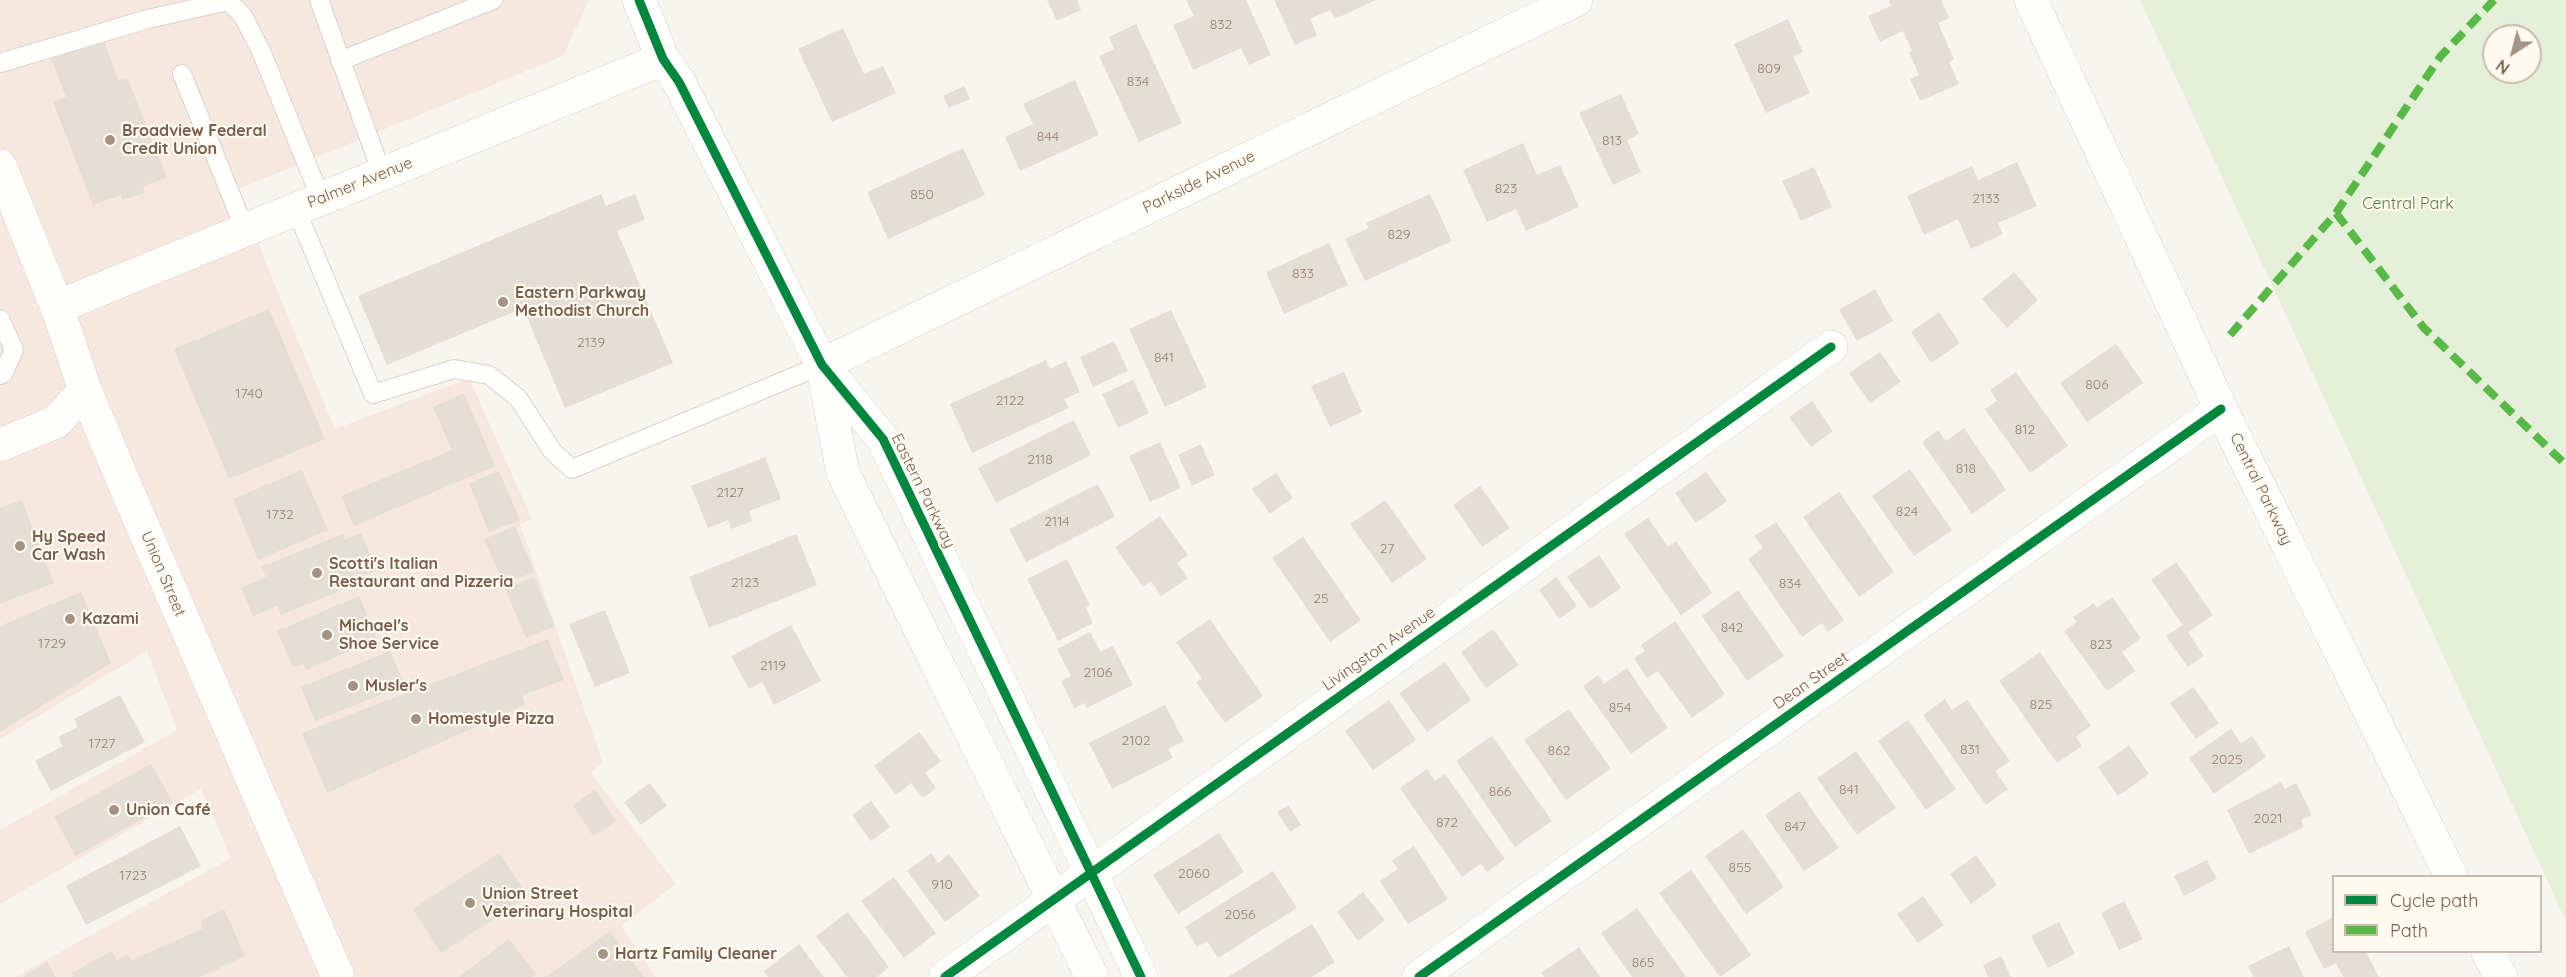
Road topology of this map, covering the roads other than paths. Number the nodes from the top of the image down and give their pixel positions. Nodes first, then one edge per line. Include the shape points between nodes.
1 (319, 0) edge
2 (493, 0) edge
3 (639, 0) edge
4 (1576, 0) edge
5 (2031, 0) edge
6 (663, 59) junction
7 (340, 61) junction
8 (0, 63) edge
9 (182, 74) dead end
10 (0, 167) edge
11 (382, 174) junction
12 (308, 204) junction
13 (245, 230) junction
14 (57, 307) junction
15 (0, 319) edge
16 (1831, 347) dead end
17 (822, 364) junction
18 (0, 375) edge
19 (85, 390) junction
20 (2221, 409) junction
21 (0, 445) edge
22 (1092, 871) junction
23 (2451, 875) edge
24 (1054, 900) junction
25 (2489, 953) edge
26 (333, 975) edge
27 (945, 977) edge
28 (1092, 977) edge
29 (1141, 977) edge
30 (1419, 977) edge
31 (2500, 977) edge

1 - 7 lane
2 - 7 lane
3 - 6 street, Eastern Parkway
4 - 17 street, Parkside Avenue
5 - 20 street, Central Parkway
6 - 11 street, Palmer Avenue
6 - 17 street, Eastern Parkway via 679,82
7 - 11 lane
8 - 12 lane via 148,19 228,2 243,16 261,51
9 - 13 lane
10 - 14 street, Union Street
11 - 12 street, Palmer Avenue
12 - 13 street, Palmer Avenue
12 - 17 lane via 373,394 454,369 489,375 518,398 553,452 572,470
13 - 14 street, Palmer Avenue
14 - 19 street, Union Street
15 - 18 lane via 14,350
16 - 22 street, Livingston Avenue
17 - 22 street, Eastern Parkway via 883,439
17 - 24 street, Eastern Parkway via 843,473
19 - 21 street via 56,422
19 - 26 street, Union Street
20 - 23 street, Central Parkway
20 - 30 street, Dean Street
22 - 24 street, Livingston Avenue
22 - 29 street, Eastern Parkway
24 - 27 street, Livingston Avenue
24 - 28 street, Eastern Parkway
25 - 31 street

